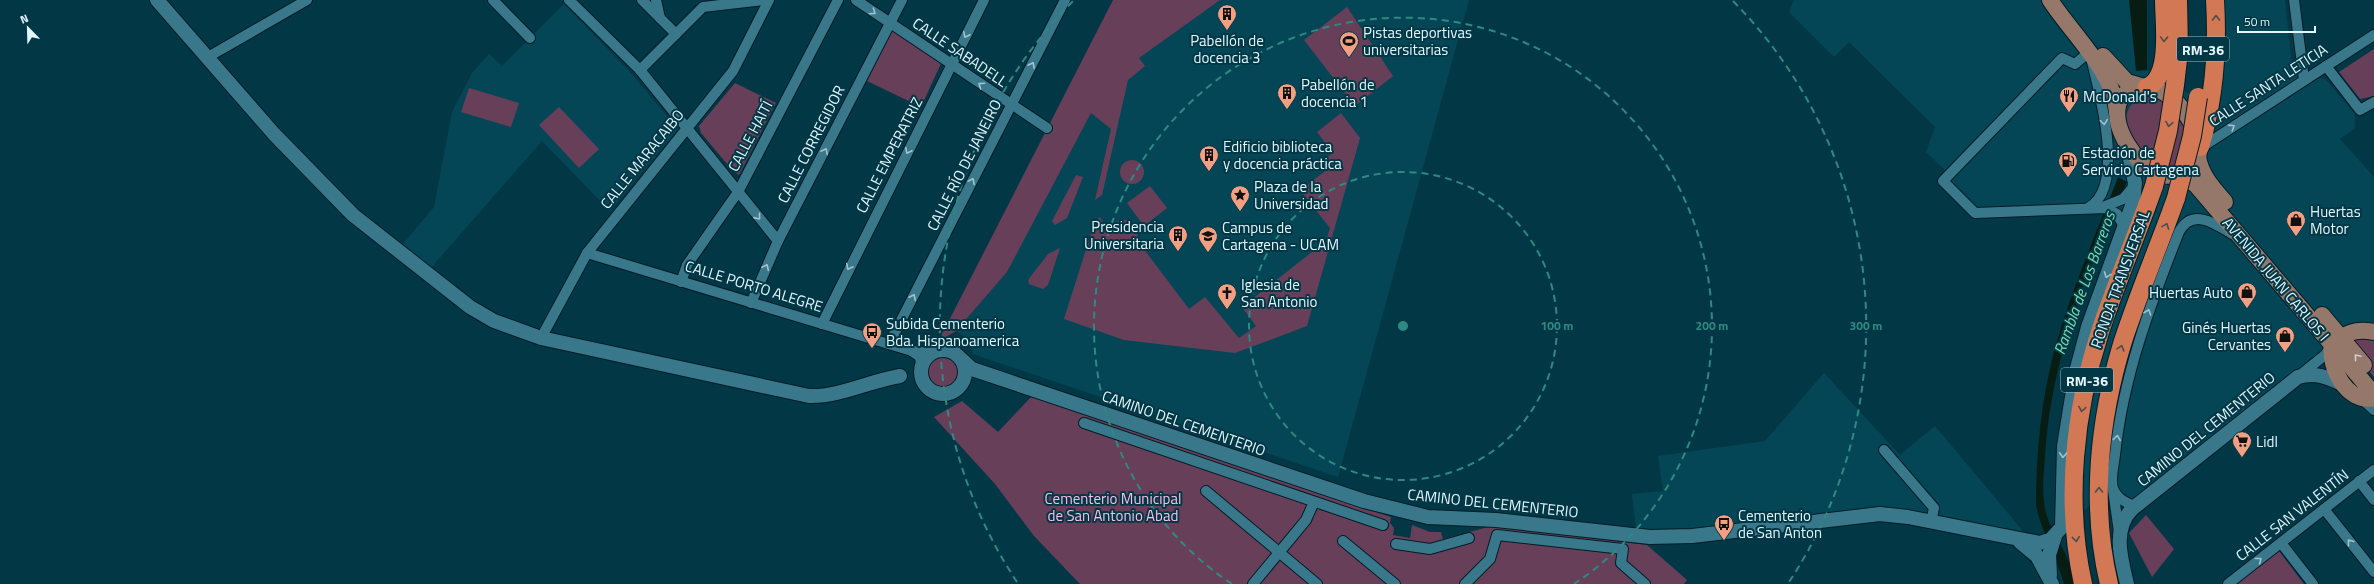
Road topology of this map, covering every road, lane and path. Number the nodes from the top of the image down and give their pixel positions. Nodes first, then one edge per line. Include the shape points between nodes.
1 (157, 0) edge
2 (307, 0) edge
3 (493, 0) edge
4 (569, 0) edge
5 (642, 0) edge
6 (656, 0) edge
7 (764, 0) edge
8 (769, 0) edge
9 (838, 0) edge
10 (856, 0) edge
11 (902, 0) edge
12 (984, 0) edge
13 (1065, 0) edge
14 (2050, 0) edge
15 (2062, 0) edge
16 (2164, 0) edge
17 (2178, 0) edge
18 (2203, 0) edge
19 (2215, 0) edge
20 (2294, 0) edge
21 (660, 18) junction
22 (890, 23) junction
23 (676, 34) junction
24 (2374, 35) edge
25 (530, 38) dead end
26 (2090, 55) junction
27 (208, 58) junction
28 (951, 64) junction
29 (2326, 66) junction
30 (640, 70) junction
31 (2304, 80) junction
32 (2145, 87) junction
33 (2374, 102) edge
34 (1011, 105) junction
35 (2117, 113) junction
36 (687, 127) junction
37 (1047, 128) dead end
38 (2127, 144) junction
39 (2199, 151) junction
40 (2172, 175) junction
41 (2135, 183) junction
42 (738, 192) junction
43 (2109, 207) junction
44 (2087, 208) junction
45 (2125, 228) junction
46 (778, 241) junction
47 (2244, 241) junction
48 (587, 253) junction
49 (681, 282) junction
50 (751, 303) junction
51 (822, 324) junction
52 (2374, 332) edge
53 (542, 338) junction
54 (2336, 341) junction
55 (889, 344) junction
56 (912, 351) junction
57 (932, 353) junction
58 (961, 359) junction
59 (922, 371) junction
60 (984, 373) junction
61 (2298, 377) junction
62 (2374, 377) edge
63 (964, 382) junction
64 (2344, 385) junction
65 (2369, 396) edge
66 (2374, 410) edge
67 (1084, 423) dead end
68 (1884, 450) dead end
69 (2374, 470) edge
70 (2359, 481) junction
71 (2113, 488) junction
72 (1206, 491) dead end
73 (2374, 500) edge
74 (1314, 502) junction
75 (2136, 506) junction
76 (2324, 509) junction
77 (1931, 522) junction
78 (1383, 525) dead end
79 (2055, 536) junction
80 (2119, 536) junction
81 (1469, 538) dead end
82 (2016, 540) junction
83 (1343, 542) dead end
84 (2281, 543) junction
85 (1396, 544) dead end
86 (1280, 552) junction
87 (2374, 572) edge
88 (2051, 581) edge
89 (1473, 582) edge
90 (1253, 584) edge
91 (1318, 584) edge
92 (1395, 584) edge
93 (1645, 584) edge
94 (2083, 584) edge
95 (2109, 584) edge
96 (2127, 584) edge
97 (2228, 584) edge
98 (2313, 584) edge

1 - 27 main road
2 - 27 street
3 - 25 street
4 - 30 street
5 - 21 street
6 - 21 street
7 - 23 street via 703,8
8 - 36 street, CALLE MARACAIBO via 733,71
9 - 42 street, CALLE HAITÍ
10 -> 22 street, CALLE SABADELL
11 - 22 street, CALLE CORREGIDOR
12 -> 28 street, CALLE EMPERATRIZ
34 -> 13 street, CALLE RÍO DE JANEIRO
14 - 26 main road
15 - 32 main road via 2116,72 2132,85
16 -> 32 highway via 2164,59 2155,82
17 -> 94 highway, RONDA TRANSVERSAL / RM-36, bridge via 2179,51 2168,131 2154,186 2100,331 2082,407 2074,486 2076,542
95 -> 18 highway, RONDA TRANSVERSAL / RM-36, bridge via 2101,538 2099,488 2109,394 2123,341 2176,198 2192,136 2203,52
39 -> 19 highway via 2209,112 2214,75
20 - 31 street
21 - 23 street
22 - 28 street, CALLE SABADELL
46 -> 22 street, CALLE CORREGIDOR
23 - 30 street
24 - 29 street, CALLE SANTA LETICIA
26 - 35 main road via 2111,86
26 -> 44 street via 2100,93 2108,150 2102,194 2097,202
26 - 44 street via 2075,64 2062,58 1943,181 1975,213
27 - 53 main road via 274,134 353,215 470,307 494,321
34 -> 28 street, CALLE SABADELL
28 -> 51 street, CALLE EMPERATRIZ
29 - 31 street, CALLE SANTA LETICIA
29 - 33 street via 2360,110
30 - 36 street
39 -> 31 street, CALLE SANTA LETICIA
32 - 35 main road via 2126,95 2120,102
32 - 39 main road via 2163,92 2177,102 2193,126
34 - 37 street, CALLE SABADELL
55 -> 34 street, CALLE RÍO DE JANEIRO
35 - 38 main road via 2118,126
36 - 42 street
36 - 48 street, CALLE MARACAIBO
38 - 40 main road via 2150,168
38 - 41 main road
39 - 40 main road via 2187,170
39 - 54 main road, AVENIDA JUAN CARLOS I via 2200,165 2212,187
40 - 47 main road, AVENIDA JUAN CARLOS I via 2196,185
41 - 43 street via 2128,195
41 - 45 main road via 2134,203
42 -> 46 street
42 - 49 street, CALLE HAITÍ via 687,265
43 - 44 street
43 - 45 street
45 -> 79 main road via 2088,327 2076,372 2064,446 2062,527
50 -> 46 street, CALLE CORREGIDOR
47 - 54 main road, AVENIDA JUAN CARLOS I
71 -> 47 street via 2117,436 2127,380 2151,304 2181,228 2189,221 2204,219
48 - 49 street, CALLE PORTO ALEGRE
48 - 53 street, CALLE MARACAIBO
49 - 50 street, CALLE PORTO ALEGRE
50 - 51 street, CALLE PORTO ALEGRE
51 - 55 street, CALLE PORTO ALEGRE
52 - 54 main road via 2355,331
53 - 59 main road via 809,396 834,395 874,381
54 - 61 street, CAMINO DEL CEMENTERIO via 2325,355
62 -> 54 main road, AVENIDA JUAN CARLOS I
54 - 64 main road via 2333,362
54 - 65 main road, AVENIDA JUAN CARLOS I
55 - 56 street, CALLE PORTO ALEGRE
56 - 57 street, CALLE PORTO ALEGRE
56 - 59 street via 918,354
57 - 58 main road via 948,350
57 - 59 main road
58 - 60 main road, CAMINO DEL CEMENTERIO via 968,366
58 - 63 main road via 965,369
59 - 63 main road via 932,391 944,394 954,391
60 - 63 main road via 972,373
60 - 77 main road, CAMINO DEL CEMENTERIO via 1364,501 1428,517 1496,520 1650,537 1709,534 1864,514 1894,515
61 - 64 main road, CAMINO DEL CEMENTERIO via 2313,374
61 - 75 main road, CAMINO DEL CEMENTERIO
64 - 65 main road
65 - 66 street, AVENIDA JUAN CARLOS I
67 - 74 street
68 - 77 street via 1934,508
69 - 70 street, CALLE SAN VALENTÍN
70 - 73 street
70 - 76 street, CALLE SAN VALENTÍN
71 - 75 street via 2122,500
71 - 80 street
72 - 86 street
74 - 78 street
74 - 86 street via 1306,520
75 - 80 main road, CAMINO DEL CEMENTERIO via 2124,519
76 - 84 street, CALLE SAN VALENTÍN
87 -> 76 street
77 - 82 main road, CAMINO DEL CEMENTERIO
79 - 82 main road, CAMINO DEL CEMENTERIO via 2040,544
79 - 88 main road via 2049,556
80 - 96 main road
81 - 85 street via 1430,549
82 - 88 main road via 2037,556
83 - 92 street
97 -> 84 street, CALLE SAN VALENTÍN
84 - 98 street
86 - 90 street
86 - 91 street
89 - 93 street via 1490,559 1497,534 1623,549 1620,563

